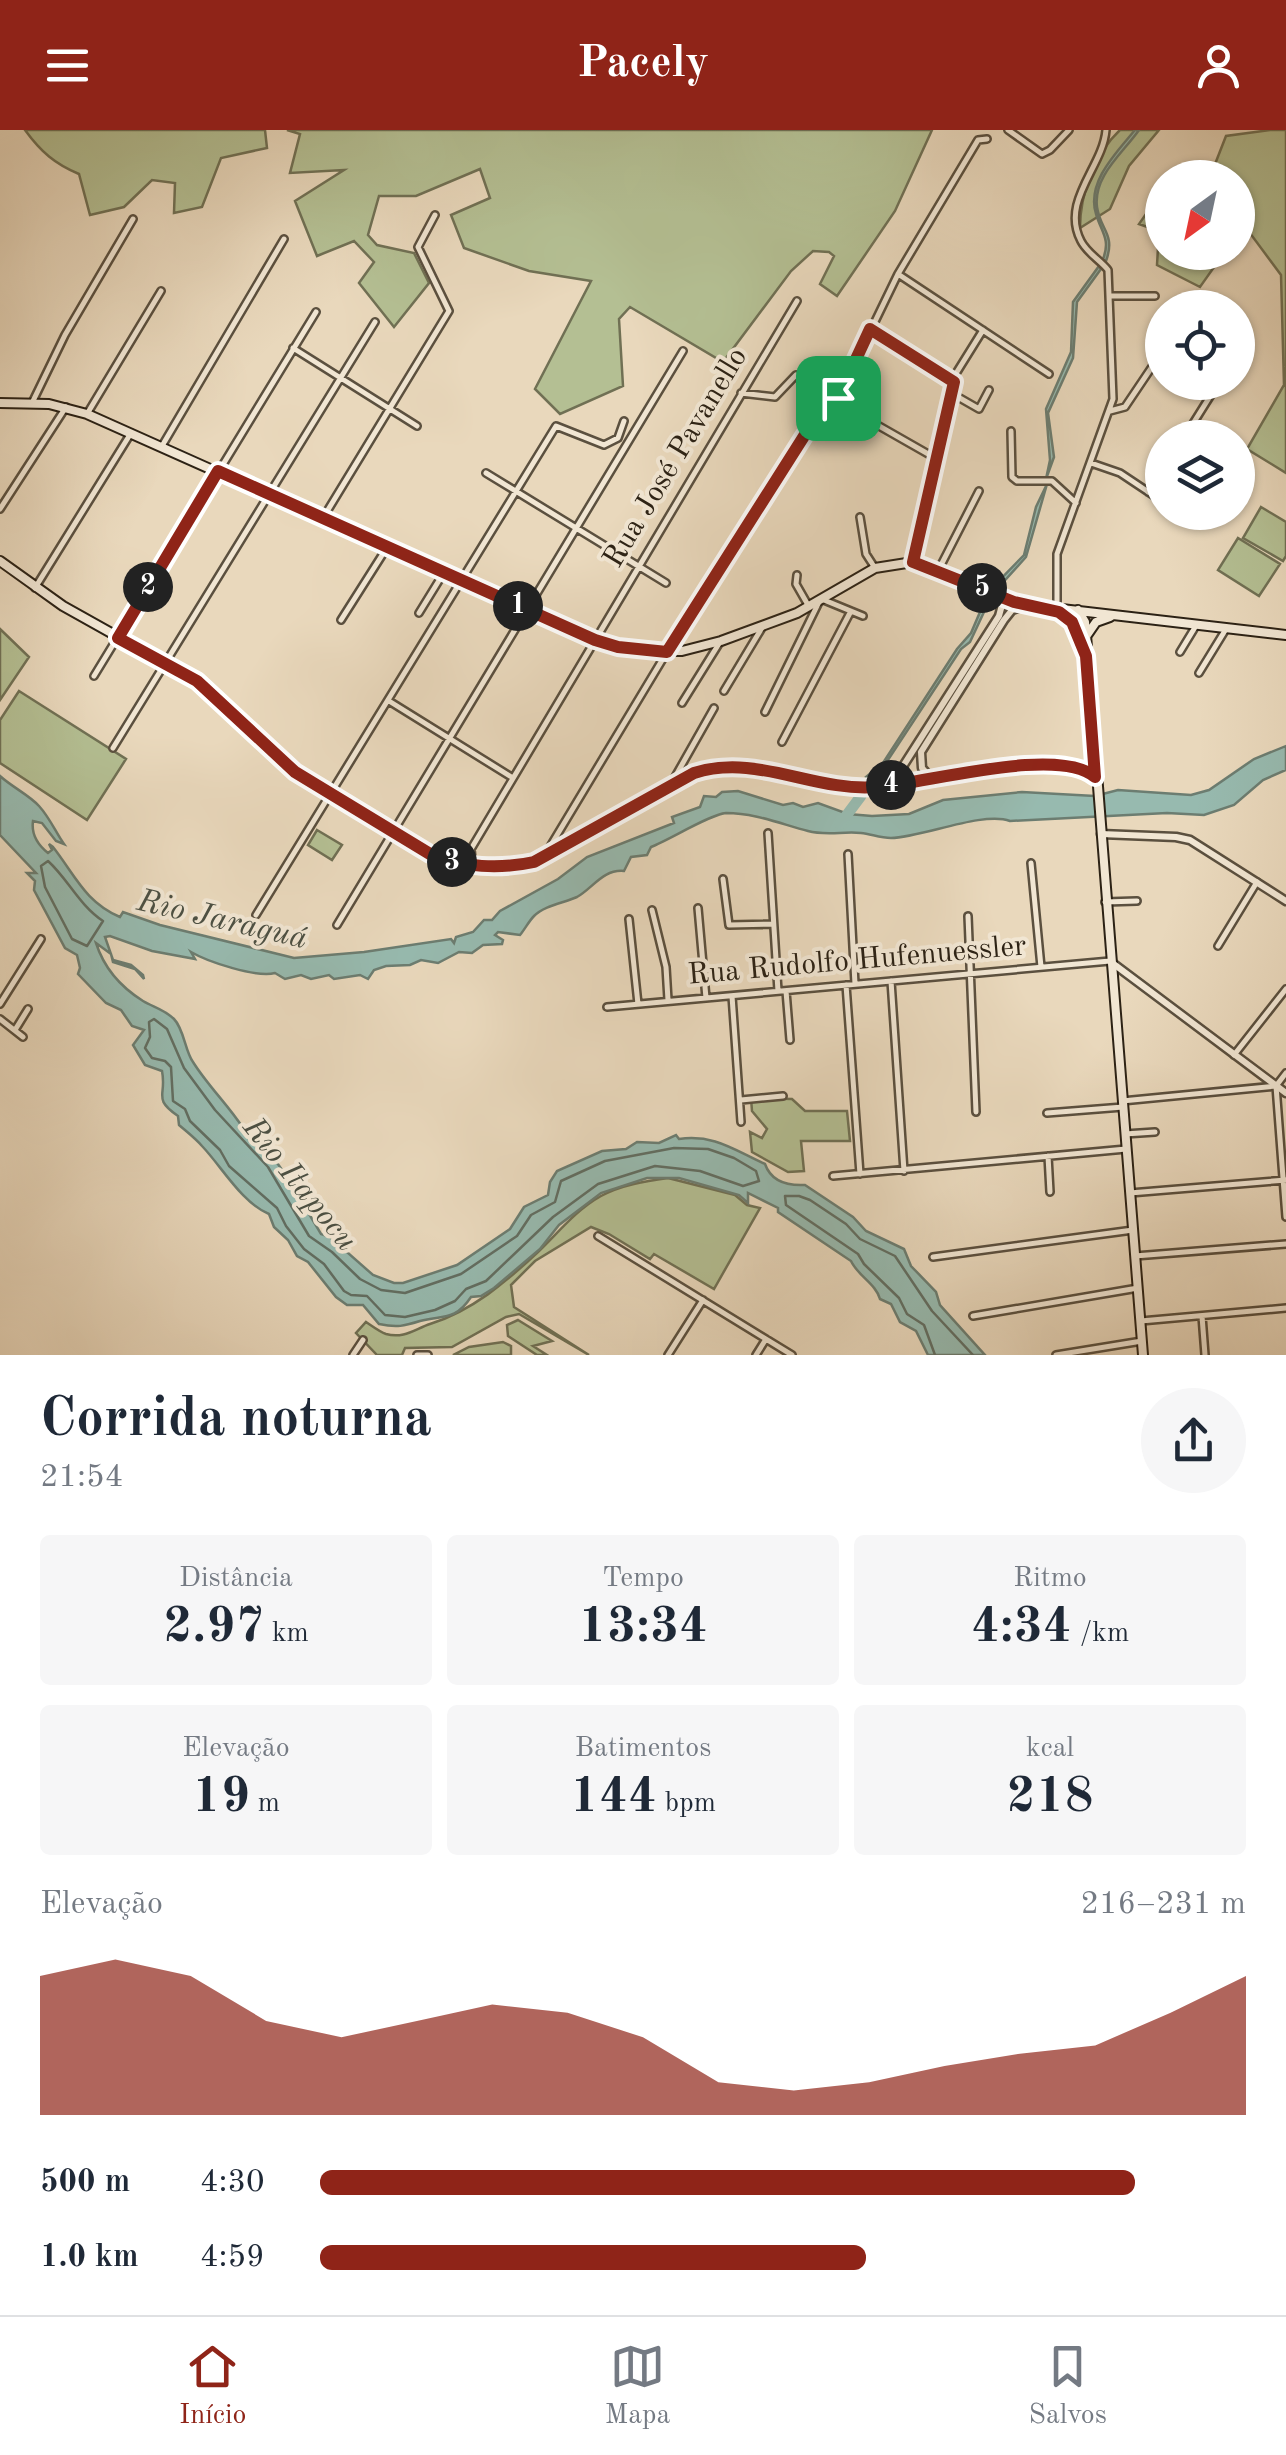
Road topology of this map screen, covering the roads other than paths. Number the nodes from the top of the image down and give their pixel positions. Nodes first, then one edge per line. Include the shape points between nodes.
1 (1008, 130) edge
2 (1069, 130) edge
3 (1108, 131) edge
4 (987, 139) dead end
5 (435, 214) dead end
6 (132, 218) dead end
7 (284, 239) dead end
8 (898, 274) junction
9 (161, 291) dead end
10 (1110, 296) junction
11 (1145, 296) edge
12 (796, 301) dead end
13 (316, 312) dead end
14 (375, 322) dead end
15 (870, 329) junction
16 (983, 330) junction
17 (293, 348) junction
18 (682, 351) dead end
19 (1049, 374) dead end
20 (796, 375) dead end
21 (1145, 377) edge
22 (340, 378) junction
23 (954, 382) junction
24 (989, 390) dead end
25 (741, 393) junction
26 (952, 393) junction
27 (0, 403) edge
28 (32, 403) junction
29 (66, 407) junction
30 (390, 409) junction
31 (1110, 411) junction
32 (87, 414) junction
33 (858, 414) dead end
34 (624, 421) dead end
35 (417, 426) dead end
36 (1012, 431) dead end
37 (131, 433) junction
38 (162, 446) junction
39 (937, 459) junction
40 (1092, 463) junction
41 (218, 471) junction
42 (486, 473) dead end
43 (1145, 490) edge
44 (516, 491) junction
45 (979, 491) dead end
46 (269, 494) junction
47 (1076, 503) junction
48 (0, 509) edge
49 (860, 517) dead end
50 (323, 518) junction
51 (576, 528) junction
52 (388, 546) junction
53 (0, 561) edge
54 (913, 562) junction
55 (638, 565) junction
56 (874, 568) junction
57 (939, 570) junction
58 (444, 572) junction
59 (797, 574) dead end
60 (462, 580) junction
61 (666, 582) dead end
62 (35, 589) junction
63 (996, 594) junction
64 (821, 601) junction
65 (1027, 605) junction
66 (1044, 607) junction
67 (809, 608) junction
68 (1057, 608) junction
69 (527, 610) junction
70 (1078, 610) junction
71 (851, 611) junction
72 (419, 613) dead end
73 (1118, 615) junction
74 (863, 616) dead end
75 (341, 620) dead end
76 (1197, 624) junction
77 (763, 626) junction
78 (1227, 628) junction
79 (1286, 635) edge
80 (118, 638) junction
81 (1086, 639) junction
82 (595, 640) junction
83 (720, 641) junction
84 (667, 652) junction
85 (1180, 652) dead end
86 (1086, 656) junction
87 (165, 664) junction
88 (1199, 673) dead end
89 (94, 676) dead end
90 (724, 691) dead end
91 (389, 701) junction
92 (682, 704) dead end
93 (714, 708) dead end
94 (765, 712) dead end
95 (450, 739) junction
96 (782, 742) dead end
97 (1092, 744) junction
98 (113, 748) dead end
99 (1076, 767) junction
100 (930, 777) junction
101 (513, 778) junction
102 (1095, 780) junction
103 (892, 785) junction
104 (670, 786) junction
105 (331, 794) junction
106 (1099, 830) junction
107 (393, 832) junction
108 (768, 833) dead end
109 (848, 854) dead end
110 (544, 858) junction
111 (1031, 863) dead end
112 (477, 865) junction
113 (723, 879) dead end
114 (1256, 882) junction
115 (1137, 901) dead end
116 (1286, 901) edge
117 (1105, 902) junction
118 (698, 908) dead end
119 (652, 910) dead end
120 (256, 915) dead end
121 (968, 916) dead end
122 (629, 920) dead end
123 (773, 924) junction
124 (336, 925) dead end
125 (41, 939) dead end
126 (1218, 946) dead end
127 (1110, 961) junction
128 (1041, 967) junction
129 (968, 974) junction
130 (891, 981) junction
131 (1138, 982) junction
132 (855, 984) junction
133 (846, 985) junction
134 (1113, 986) junction
135 (1286, 989) edge
136 (786, 991) junction
137 (778, 992) junction
138 (732, 996) junction
139 (706, 998) junction
140 (668, 1001) junction
141 (0, 1004) edge
142 (638, 1004) junction
143 (608, 1007) dead end
144 (28, 1009) dead end
145 (0, 1020) edge
146 (14, 1030) junction
147 (24, 1037) dead end
148 (790, 1040) dead end
149 (1234, 1055) junction
150 (1286, 1073) edge
151 (1276, 1086) junction
152 (1286, 1093) edge
153 (783, 1096) dead end
154 (740, 1100) junction
155 (1122, 1104) junction
156 (976, 1112) dead end
157 (1047, 1113) dead end
158 (741, 1122) dead end
159 (1156, 1132) dead end
160 (1125, 1134) junction
161 (1126, 1149) junction
162 (1048, 1156) junction
163 (904, 1171) junction
164 (860, 1174) junction
165 (833, 1176) dead end
166 (1284, 1180) edge
167 (1050, 1192) dead end
168 (1130, 1193) junction
169 (1286, 1218) edge
170 (1133, 1230) junction
171 (598, 1236) dead end
172 (1286, 1244) edge
173 (1135, 1256) junction
174 (933, 1257) dead end
175 (1138, 1288) junction
176 (703, 1300) junction
177 (1286, 1308) edge
178 (974, 1316) dead end
179 (1202, 1316) junction
180 (1140, 1321) junction
181 (766, 1339) junction
182 (363, 1340) dead end
183 (1142, 1341) junction
184 (353, 1355) edge
185 (416, 1355) edge
186 (428, 1355) edge
187 (668, 1355) edge
188 (756, 1355) edge
189 (792, 1355) edge
190 (1056, 1355) edge
191 (1143, 1355) edge
192 (1204, 1355) edge

1 - 2 street via 1042,154
3 - 10 street via 1077,207 1079,238 1107,268
4 - 8 street via 978,140
5 - 30 street via 418,248 449,311
6 - 28 street
7 - 38 street
8 - 15 street
8 - 16 street
9 - 32 street
10 - 11 street
10 - 31 street
12 - 25 street, Rua José Pavanello
13 - 17 street
14 - 22 street
15 - 23 street
15 - 84 street via 838,398 806,433
16 - 19 street
16 - 23 street
17 - 22 street
17 - 41 street
18 - 51 street
20 - 25 street via 776,397
21 - 31 street via 1124,407
22 - 30 street
22 - 46 street
23 - 26 street
24 - 26 street via 979,409
25 - 55 street, Rua José Pavanello
26 - 39 street
27 - 28 main road
28 - 29 main road
29 - 32 main road
29 - 48 street
30 - 35 street
30 - 50 street
31 - 40 street
32 - 37 main road
33 - 39 street
34 - 44 street via 618,438 604,445 557,425
36 - 47 street via 1012,477 1052,481
37 - 38 main road
37 - 62 street
38 - 41 main road
39 - 54 street
40 - 43 street
40 - 47 street
41 - 46 main road
41 - 80 street
42 - 44 street
44 - 51 street
44 - 60 street
45 - 57 street
46 - 50 main road
46 - 87 street
47 - 68 street via 1057,554
49 - 56 street
50 - 52 main road
51 - 55 street
51 - 69 street
52 - 58 main road
52 - 75 street
53 - 62 main road
54 - 56 main road
54 - 57 main road
55 - 61 street
55 - 82 street, Rua José Pavanello
56 - 64 main road
57 - 63 main road
58 - 60 main road
58 - 72 street
59 - 67 street
60 - 69 main road
60 - 91 street
62 - 80 main road
63 - 65 main road
63 - 103 street via 999,616
64 - 67 main road
64 - 71 street
64 - 94 street
65 - 66 main road
65 - 100 street via 1004,620 920,752
66 - 68 main road
66 - 86 main road via 1072,622
67 - 77 main road
68 - 70 main road
69 - 82 main road
69 - 95 street
70 - 73 main road
70 - 81 main road
71 - 74 street
71 - 96 street
73 - 76 main road
73 - 81 main road via 1096,622
76 - 78 main road
76 - 85 street
77 - 83 main road
77 - 90 street
78 - 79 main road
78 - 88 street
80 - 87 main road
80 - 89 street
81 - 86 main road
82 - 84 main road
82 - 101 street, Rua José Pavanello
83 - 84 main road
83 - 92 street
84 - 110 street
86 - 97 main road
87 - 98 street
87 - 105 main road via 197,681 282,761
91 - 95 street
91 - 105 street
93 - 104 street
95 - 101 street
95 - 107 street
97 - 99 main road
97 - 102 main road
99 - 100 main road
99 - 102 main road
100 - 103 main road
101 - 112 street, Rua José Pavanello via 471,849
102 - 106 main road
103 - 104 main road via 856,787 734,766 707,769
104 - 110 main road
105 - 107 main road
105 - 120 street
106 - 114 street via 1190,840
106 - 117 main road
107 - 112 main road via 441,859
107 - 124 street
108 - 123 street
109 - 132 street
110 - 112 main road
111 - 128 street
113 - 123 street via 729,925
114 - 116 street
114 - 126 street
115 - 117 street
117 - 127 main road
118 - 139 street
119 - 140 street
121 - 129 street
122 - 142 street
123 - 137 street
125 - 141 street
127 - 128 street, Rua Rudolfo Hufenuessler
127 - 131 street
127 - 134 main road
128 - 129 street, Rua Rudolfo Hufenuessler
129 - 130 street, Rua Rudolfo Hufenuessler
129 - 156 street
130 - 132 street, Rua Rudolfo Hufenuessler
130 - 163 street
131 - 134 street via 1124,979
131 - 149 street
132 - 133 street, Rua Rudolfo Hufenuessler
133 - 136 street, Rua Rudolfo Hufenuessler
133 - 164 street
134 - 155 main road
135 - 149 street
136 - 137 street, Rua Rudolfo Hufenuessler
136 - 148 street
137 - 138 street, Rua Rudolfo Hufenuessler
138 - 139 street, Rua Rudolfo Hufenuessler
138 - 154 street
139 - 140 street, Rua Rudolfo Hufenuessler
140 - 142 street, Rua Rudolfo Hufenuessler
142 - 143 street, Rua Rudolfo Hufenuessler
144 - 146 street
145 - 146 street
146 - 147 street
149 - 151 street
150 - 151 street
151 - 152 street
151 - 155 street
151 - 166 street
153 - 154 street
154 - 158 street
155 - 157 street
155 - 160 main road
159 - 160 street
160 - 161 main road
161 - 162 street
161 - 168 main road
162 - 163 street
162 - 167 street
163 - 164 street
164 - 165 street
166 - 168 street
166 - 169 street
168 - 170 main road
170 - 173 main road
170 - 174 street
171 - 176 street
172 - 173 street
173 - 175 main road
175 - 178 street
175 - 180 main road
176 - 181 street
176 - 187 street
177 - 179 street
179 - 180 street
179 - 192 street
180 - 183 main road
181 - 188 street
181 - 189 street
182 - 184 street
183 - 190 street
183 - 191 main road
185 - 186 street

